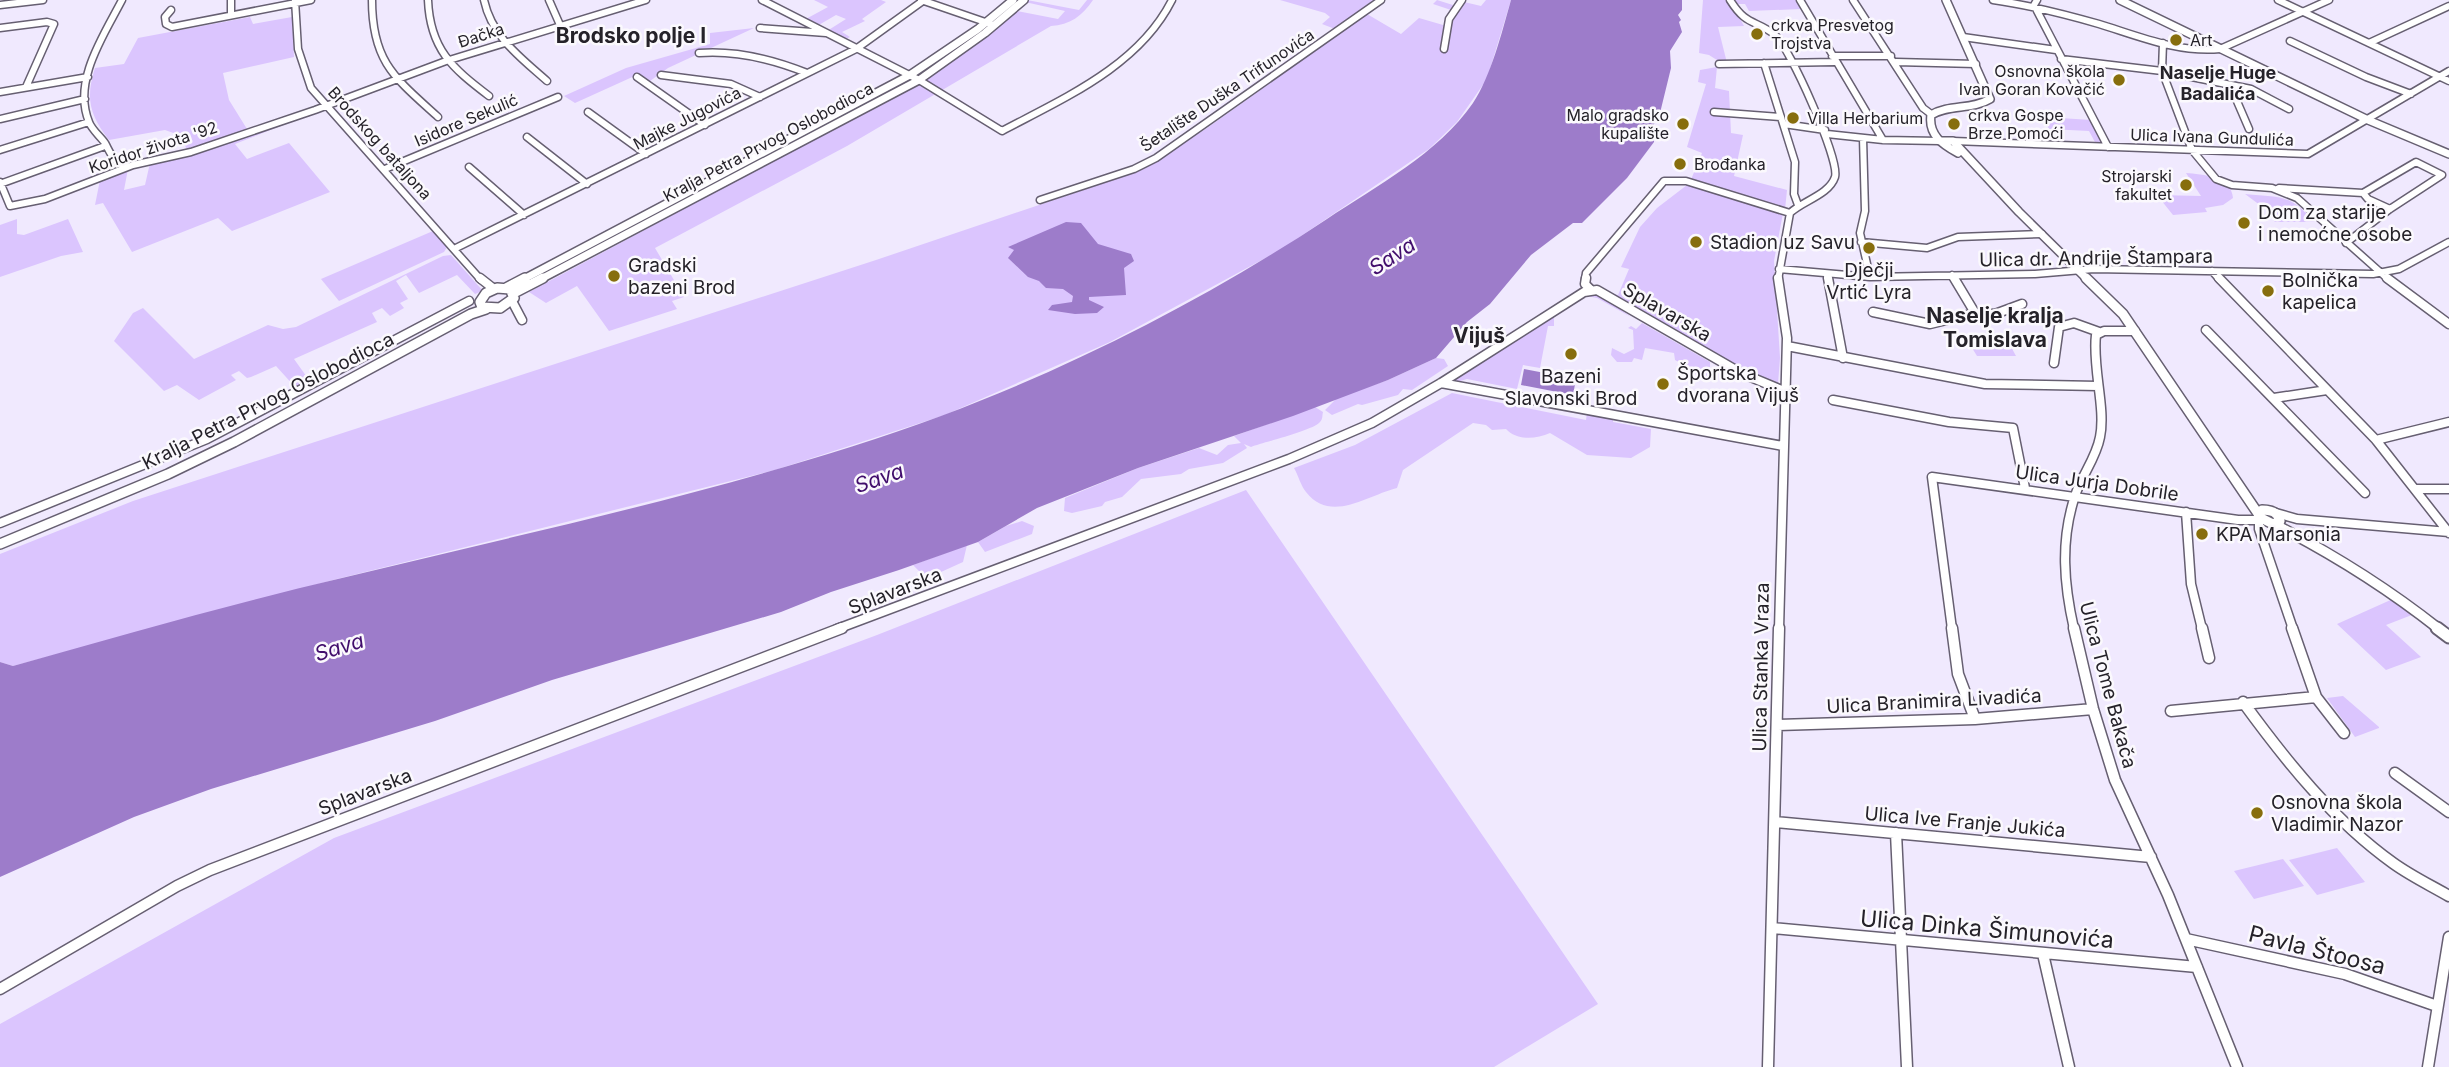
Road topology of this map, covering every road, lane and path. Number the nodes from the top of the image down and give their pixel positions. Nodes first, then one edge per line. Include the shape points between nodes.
1 (43, 0) edge
2 (122, 0) edge
3 (231, 0) edge
4 (311, 0) edge
5 (372, 0) edge
6 (428, 0) edge
7 (484, 0) edge
8 (549, 0) edge
9 (609, 0) edge
10 (646, 0) edge
11 (762, 0) edge
12 (923, 0) edge
13 (1013, 0) edge
14 (1024, 0) edge
15 (1172, 0) edge
16 (1381, 0) edge
17 (1462, 0) edge
18 (1730, 0) edge
19 (1800, 0) edge
20 (1853, 0) edge
21 (1946, 0) edge
22 (1993, 0) edge
23 (2120, 0) edge
24 (2277, 0) edge
25 (2329, 0) edge
26 (295, 1) edge
27 (2036, 2) edge
28 (0, 5) edge
29 (2449, 6) edge
30 (614, 9) junction
31 (171, 10) dead end
32 (2303, 12) junction
33 (231, 15) junction
34 (986, 23) junction
35 (560, 25) junction
36 (996, 25) junction
37 (0, 28) edge
38 (760, 28) dead end
39 (826, 33) junction
40 (1963, 37) junction
41 (2290, 41) dead end
42 (503, 42) junction
43 (2163, 43) junction
44 (2369, 43) junction
45 (856, 49) junction
46 (1444, 49) dead end
47 (2220, 49) junction
48 (2056, 50) junction
49 (699, 53) dead end
50 (1891, 56) junction
51 (1833, 59) junction
52 (2061, 59) junction
53 (446, 61) junction
54 (1896, 62) junction
55 (1764, 63) junction
56 (1793, 63) junction
57 (1719, 64) dead end
58 (1976, 64) junction
59 (2162, 71) junction
60 (2449, 71) edge
61 (807, 73) junction
62 (661, 75) dead end
63 (910, 75) junction
64 (88, 76) junction
65 (2440, 77) junction
66 (637, 78) dead end
67 (396, 79) junction
68 (919, 80) junction
69 (547, 81) dead end
70 (2449, 81) edge
71 (2230, 85) junction
72 (26, 88) junction
73 (0, 92) edge
74 (2411, 93) junction
75 (489, 96) dead end
76 (558, 97) dead end
77 (760, 97) junction
78 (85, 99) junction
79 (327, 105) junction
80 (2289, 109) dead end
81 (587, 112) dead end
82 (1714, 112) dead end
83 (1931, 115) junction
84 (438, 117) dead end
85 (0, 120) edge
86 (1782, 120) junction
87 (2368, 120) junction
88 (89, 122) junction
89 (705, 125) junction
90 (2249, 129) dead end
91 (1826, 132) junction
92 (527, 138) dead end
93 (1863, 138) junction
94 (1883, 140) junction
95 (1947, 143) junction
96 (105, 146) junction
97 (2108, 147) junction
98 (0, 150) edge
99 (2192, 150) junction
100 (2449, 153) edge
101 (646, 154) junction
102 (754, 158) junction
103 (762, 164) junction
104 (133, 165) junction
105 (469, 167) dead end
106 (385, 169) junction
107 (0, 183) edge
108 (587, 184) junction
109 (2272, 188) junction
110 (2297, 189) junction
111 (2363, 193) junction
112 (2297, 198) junction
113 (1040, 201) dead end
114 (1798, 205) junction
115 (2390, 209) junction
116 (1790, 213) junction
117 (524, 215) junction
118 (2042, 234) junction
119 (1861, 242) junction
120 (2449, 242) edge
121 (2346, 243) junction
122 (456, 248) junction
123 (1779, 269) junction
124 (2080, 271) junction
125 (2212, 271) junction
126 (2381, 273) junction
127 (1827, 274) junction
128 (1952, 275) junction
129 (1870, 277) junction
130 (1591, 290) junction
131 (490, 291) junction
132 (511, 300) junction
133 (469, 301) dead end
134 (2022, 304) dead end
135 (483, 307) junction
136 (1873, 312) dead end
137 (1975, 313) junction
138 (522, 320) dead end
139 (2449, 324) edge
140 (420, 326) junction
141 (2206, 330) dead end
142 (2136, 331) junction
143 (2099, 332) junction
144 (429, 338) junction
145 (1787, 346) junction
146 (1843, 358) junction
147 (2054, 363) dead end
148 (1441, 383) junction
149 (2098, 386) junction
150 (2327, 390) junction
151 (1784, 391) junction
152 (2274, 398) junction
153 (1833, 400) dead end
154 (2449, 422) edge
155 (2376, 440) junction
156 (1783, 446) junction
157 (2025, 488) junction
158 (2416, 489) junction
159 (2449, 489) edge
160 (2365, 493) dead end
161 (2076, 495) junction
162 (2186, 512) junction
163 (2268, 517) junction
164 (0, 523) edge
165 (2449, 532) edge
166 (0, 544) edge
167 (2449, 637) edge
168 (2208, 658) dead end
169 (2316, 697) junction
170 (2243, 702) junction
171 (2093, 709) junction
172 (2171, 711) dead end
173 (1975, 719) junction
174 (1777, 725) junction
175 (2344, 733) dead end
176 (2395, 774) dead end
177 (2449, 812) edge
178 (1776, 822) junction
179 (1896, 833) junction
180 (2151, 857) junction
181 (2449, 896) edge
182 (1772, 928) junction
183 (2449, 937) edge
184 (2186, 939) junction
185 (1901, 940) junction
186 (2043, 954) junction
187 (2197, 967) junction
188 (0, 989) edge
189 (2437, 1006) junction
190 (1768, 1067) edge
191 (1907, 1067) edge
192 (2069, 1067) edge
193 (2237, 1067) edge
194 (2428, 1067) edge

1 - 28 street
2 - 64 street
3 - 33 street
4 - 26 street
5 - 67 street via 372,36
6 - 53 street via 427,22
7 - 42 street via 490,24
8 - 35 street
9 - 30 street
10 - 30 street, Đačka
11 - 39 street
12 - 34 street
12 - 45 street, Majke Jugovića
13 - 34 main road, Kralja Petra Prvog Oslobodioca
14 - 36 main road, Kralja Petra Prvog Oslobodioca
15 - 68 street via 1169,10 1133,51 1076,90 1002,131
16 - 113 street, Šetalište Duška Trifunovića via 1156,158
17 - 46 street via 1448,19
18 - 56 street via 1741,17 1777,36
19 - 51 street
20 - 50 street
21 - 40 main road
22 - 27 street
23 - 47 main road
24 - 32 street
25 - 32 street
26 - 33 street
26 - 79 street, Brodskog bataljona via 300,58 311,88
27 - 43 street
27 - 48 street
29 - 44 street
30 - 35 street, Đačka
31 - 33 street via 165,17 172,27
32 - 44 street
32 - 47 street
34 - 36 street
34 - 63 main road, Kralja Petra Prvog Oslobodioca
35 - 42 street, Đačka
36 - 68 main road, Kralja Petra Prvog Oslobodioca
37 - 72 street via 54,24
38 - 39 street
39 - 45 street
40 - 48 street
40 - 58 main road
41 - 74 street
42 - 53 street, Đačka
42 - 69 street
43 - 47 street
43 - 59 street
44 - 65 street
45 - 61 street, Majke Jugovića
45 - 63 street
47 - 87 main road
48 - 52 street
49 - 61 street via 764,58
50 - 51 street
50 - 54 street
51 - 56 street
51 - 94 street
52 - 59 street
52 - 97 street
53 - 67 street, Đačka
53 - 75 street
54 - 58 street
54 - 83 street
55 - 56 street
55 - 57 street
55 - 86 street
56 - 91 street
58 - 83 main road via 1990,101
59 - 71 street
59 - 99 street
60 - 65 street, Ulica Ivana Gundulića
61 - 77 street, Majke Jugovića
62 - 77 street via 731,84
63 - 68 street
63 - 102 main road, Kralja Petra Prvog Oslobodioca
64 - 72 street
64 - 78 street
65 - 70 street
65 - 74 street, Ulica Ivana Gundulića
66 - 89 street
67 - 79 street, Đačka
67 - 84 street
68 - 103 main road, Kralja Petra Prvog Oslobodioca
71 - 80 street via 2250,89
71 - 90 street
72 - 73 street
74 - 87 street, Ulica Ivana Gundulića
76 - 106 street, Isidore Sekulić
77 - 89 street, Majke Jugovića
78 - 85 street
78 - 88 street
79 - 104 street, Koridor života '92 via 191,152
79 - 106 street, Brodskog bataljona
81 - 101 street
82 - 86 street, Ulica Ivana Gundulića
83 - 95 main road via 1930,122
86 - 91 street, Ulica Ivana Gundulića
86 - 114 street via 1795,162
87 - 99 street, Ulica Ivana Gundulića via 2308,154
87 - 100 main road
88 - 96 street
88 - 98 street
89 - 101 street, Majke Jugovića
91 - 93 street, Ulica Ivana Gundulića
91 - 114 street via 1835,177 1822,192
92 - 108 street
93 - 94 street, Ulica Ivana Gundulića
93 - 119 street via 1866,211
94 - 95 street, Ulica Ivana Gundulića
95 - 97 street, Ulica Ivana Gundulića
95 - 118 main road via 1972,160
96 - 104 street via 115,162
96 - 107 street
97 - 99 street, Ulica Ivana Gundulića
99 - 109 street via 2216,179
101 - 108 street, Majke Jugovića
102 - 103 main road
102 - 132 main road, Kralja Petra Prvog Oslobodioca
103 - 132 main road, Kralja Petra Prvog Oslobodioca
104 - 107 street, Koridor života '92 via 15,206 10,206
105 - 117 street
106 - 122 street, Brodskog bataljona
108 - 117 street, Majke Jugovića
109 - 110 street
109 - 112 street
110 - 111 street
110 - 112 street
111 - 115 street
111 - 115 street via 2416,162 2442,175
112 - 121 street
114 - 116 street
115 - 121 street
116 - 123 street, Ulica Stanka Vraza
116 - 130 street via 1686,181 1664,181 1586,274 1585,284
117 - 122 street, Majke Jugovića
118 - 119 street via 1958,237 1927,248
118 - 124 main road
119 - 129 street
120 - 126 street, Ulica dr. Andrije Štampara via 2399,269
121 - 126 street
122 - 131 street, Brodskog bataljona
123 - 127 street, Ulica dr. Andrije Štampara
123 - 145 street, Ulica Stanka Vraza
124 - 125 street, Ulica dr. Andrije Štampara
124 - 128 street, Ulica dr. Andrije Štampara
124 - 142 main road
125 - 126 street, Ulica dr. Andrije Štampara
125 - 150 street
126 - 139 street
127 - 129 street, Ulica dr. Andrije Štampara
127 - 146 street
128 - 129 street, Ulica dr. Andrije Štampara
128 - 137 street
130 - 148 street, Splavarska
130 - 151 street, Splavarska via 1604,293 1741,373
131 - 132 main road
131 - 135 main road via 481,299
132 - 135 main road, Kralja Petra Prvog Oslobodioca
132 - 138 street
133 - 140 street, Kralja Petra Prvog Oslobodioca
134 - 137 street via 1995,314
135 - 144 main road, Kralja Petra Prvog Oslobodioca
136 - 137 street via 1922,323
140 - 144 street
140 - 164 street, Kralja Petra Prvog Oslobodioca via 207,439
141 - 152 street
142 - 143 street
142 - 163 main road via 2231,472
143 - 147 street via 2074,323 2059,327
143 - 149 street, Ulica Tome Bakača via 2095,344
144 - 166 main road, Kralja Petra Prvog Oslobodioca via 179,469
145 - 146 street
145 - 151 street, Ulica Stanka Vraza
146 - 149 street via 1985,384
148 - 156 street
148 - 188 street, Splavarska via 1372,423 1289,459 210,870
149 - 161 street, Ulica Tome Bakača via 2100,443
150 - 152 street
150 - 155 street
151 - 156 street, Ulica Stanka Vraza
152 - 160 street
153 - 157 street via 1949,422 2013,428
154 - 155 street
155 - 158 street
156 - 174 street, Ulica Stanka Vraza
157 - 161 street, Ulica Jurja Dobrile
157 - 173 street, Ulica Jurja Dobrile via 1932,477 1958,674
158 - 159 street
158 - 165 street
161 - 162 street, Ulica Jurja Dobrile
161 - 171 street, Ulica Tome Bakača via 2063,576
162 - 163 street, Ulica Jurja Dobrile via 2238,520
162 - 168 street via 2191,584
163 - 165 street, Ulica Jurja Dobrile
163 - 167 main road via 2392,592
163 - 169 street via 2268,548
169 - 170 street
169 - 175 street
170 - 172 street
170 - 181 street via 2324,804 2390,861
171 - 173 street, Ulica Branimira Livadića
171 - 180 street, Ulica Tome Bakača via 2115,780
173 - 174 street, Ulica Branimira Livadića
174 - 178 street, Ulica Stanka Vraza
176 - 177 street
178 - 179 street, Ulica Ive Franje Jukića
178 - 182 street, Ulica Stanka Vraza
179 - 180 street, Ulica Ive Franje Jukića
179 - 185 street
180 - 184 street, Ulica Tome Bakača
182 - 185 street, Ulica Dinka Šimunovića
182 - 190 street, Ulica Stanka Vraza
183 - 189 street
184 - 187 street, Ulica Tome Bakača
184 - 189 street, Pavla Štoosa via 2356,977
185 - 186 street, Ulica Dinka Šimunovića
185 - 191 street
186 - 187 street, Ulica Dinka Šimunovića
186 - 192 street
187 - 193 street, Ulica Tome Bakača
189 - 194 street

